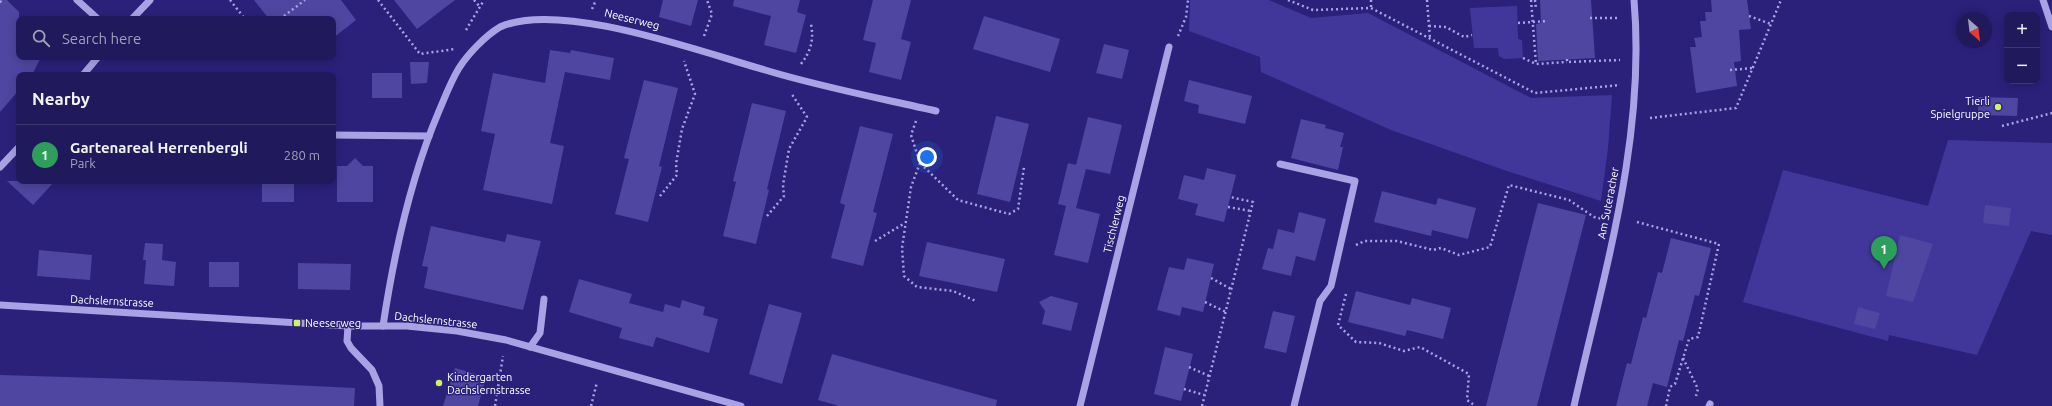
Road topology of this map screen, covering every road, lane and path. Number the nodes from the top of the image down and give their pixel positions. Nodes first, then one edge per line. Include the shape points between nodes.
1 (77, 0) edge
2 (150, 0) edge
3 (230, 0) edge
4 (305, 0) edge
5 (378, 0) edge
6 (474, 0) edge
7 (484, 0) edge
8 (707, 0) edge
9 (1188, 0) edge
10 (1288, 0) edge
11 (1371, 0) edge
12 (1427, 0) edge
13 (1531, 0) edge
14 (1535, 0) edge
15 (1634, 0) edge
16 (1781, 0) edge
17 (2043, 0) edge
18 (480, 8) junction
19 (1371, 8) junction
20 (1536, 8) dead end
21 (95, 16) edge
22 (135, 16) edge
23 (243, 16) edge
24 (284, 16) edge
25 (1749, 16) dead end
26 (1590, 18) dead end
27 (1619, 18) dead end
28 (1547, 20) dead end
29 (1533, 22) junction
30 (1518, 23) dead end
31 (811, 24) dead end
32 (1771, 24) junction
33 (1429, 26) junction
34 (2052, 27) edge
35 (466, 30) dead end
36 (1472, 35) dead end
37 (1430, 39) junction
38 (682, 44) junction
39 (1169, 47) joint
40 (457, 48) dead end
41 (698, 50) junction
42 (1523, 58) dead end
43 (96, 60) edge
44 (1620, 60) dead end
45 (1536, 64) junction
46 (1752, 68) junction
47 (1730, 70) dead end
48 (86, 72) edge
49 (791, 77) junction
50 (1620, 86) dead end
51 (921, 108) junction
52 (936, 111) dead end
53 (2052, 113) edge
54 (1650, 118) dead end
55 (2002, 126) dead end
56 (336, 135) edge
57 (429, 136) junction
58 (16, 150) edge
59 (920, 163) junction
60 (1280, 164) dead end
61 (0, 167) edge
62 (1024, 167) dead end
63 (660, 196) dead end
64 (1230, 197) dead end
65 (1228, 207) dead end
66 (1251, 212) junction
67 (767, 216) dead end
68 (1606, 220) dead end
69 (1637, 222) dead end
70 (905, 223) junction
71 (875, 241) dead end
72 (1352, 250) dead end
73 (1211, 278) dead end
74 (1231, 289) junction
75 (1340, 290) dead end
76 (544, 299) dead end
77 (976, 302) dead end
78 (1205, 302) dead end
79 (0, 305) edge
80 (1226, 312) junction
81 (348, 326) junction
82 (383, 326) junction
83 (530, 347) junction
84 (503, 356) dead end
85 (1683, 358) junction
86 (1189, 367) dead end
87 (1209, 376) junction
88 (597, 382) dead end
89 (1184, 389) dead end
90 (1204, 395) junction
91 (1696, 398) dead end
92 (1474, 405) dead end
93 (380, 406) edge
94 (495, 406) edge
95 (591, 406) edge
96 (741, 406) edge
97 (1080, 406) edge
98 (1202, 406) edge
99 (1294, 406) edge
100 (1574, 406) edge
101 (1666, 406) edge

1 - 21 street
2 - 22 street
3 - 23 path
4 - 24 path
5 - 40 path via 420,54
6 - 18 path
7 - 18 path
8 - 41 path via 712,14
9 - 39 path via 1186,17 1178,36
10 - 19 path via 1313,10
11 - 19 path
12 - 33 path
13 - 29 path
14 - 20 path
15 - 100 street, Am Suteracher via 1636,84 1628,157
16 - 32 path
17 - 34 street
18 - 35 path
19 - 37 path
25 - 32 path
26 - 27 path
28 - 29 path
29 - 30 path
29 - 45 path
31 - 49 path via 814,37 807,56
32 - 46 path
33 - 36 path via 1446,27 1464,37
33 - 37 path
37 - 50 path via 1535,93
38 - 41 street, Neeserweg
38 - 57 street, Neeserweg via 621,26 562,17 538,16 521,19 500,27 484,40 459,68
38 - 63 path via 685,66 694,94 682,129 676,164 677,175
39 - 97 street, Tischlerweg
41 - 49 street, Neeserweg
42 - 45 path
43 - 48 street
44 - 45 path
46 - 47 path
46 - 54 path via 1736,108
49 - 51 street, Neeserweg
49 - 67 path via 791,94 807,117 789,149 783,184 784,196
51 - 52 street, Neeserweg
51 - 59 path via 911,135
53 - 55 path
56 - 57 street
57 - 82 street, Neeserweg via 398,241
58 - 61 street
59 - 62 path via 958,200 1009,214 1018,209
59 - 70 path via 911,187
60 - 99 street via 1355,181 1331,286 1320,301
64 - 66 path via 1253,202
65 - 66 path
66 - 74 path
68 - 72 path via 1594,217 1570,200 1509,185 1490,247 1459,255 1441,248 1433,250 1397,241 1365,241 1355,245
69 - 85 path via 1719,244 1698,337 1689,339
70 - 71 path
70 - 77 path via 902,248 904,276 918,287 953,291
73 - 74 path
74 - 80 path
75 - 92 path via 1346,292 1338,325 1356,342 1379,343 1404,351 1420,348 1426,351 1469,374 1467,400
76 - 83 street via 540,333
78 - 80 path
79 - 81 street, Dachslernstrasse
80 - 87 path
81 - 82 street, Dachslernstrasse
81 - 93 street via 347,341 372,370 379,386
82 - 83 street, Dachslernstrasse via 457,331
83 - 96 street, Dachslernstrasse
84 - 94 path
85 - 91 path via 1698,389
85 - 101 path via 1675,384 1670,387
86 - 87 path
87 - 90 path
88 - 95 path
89 - 90 path
90 - 98 path

